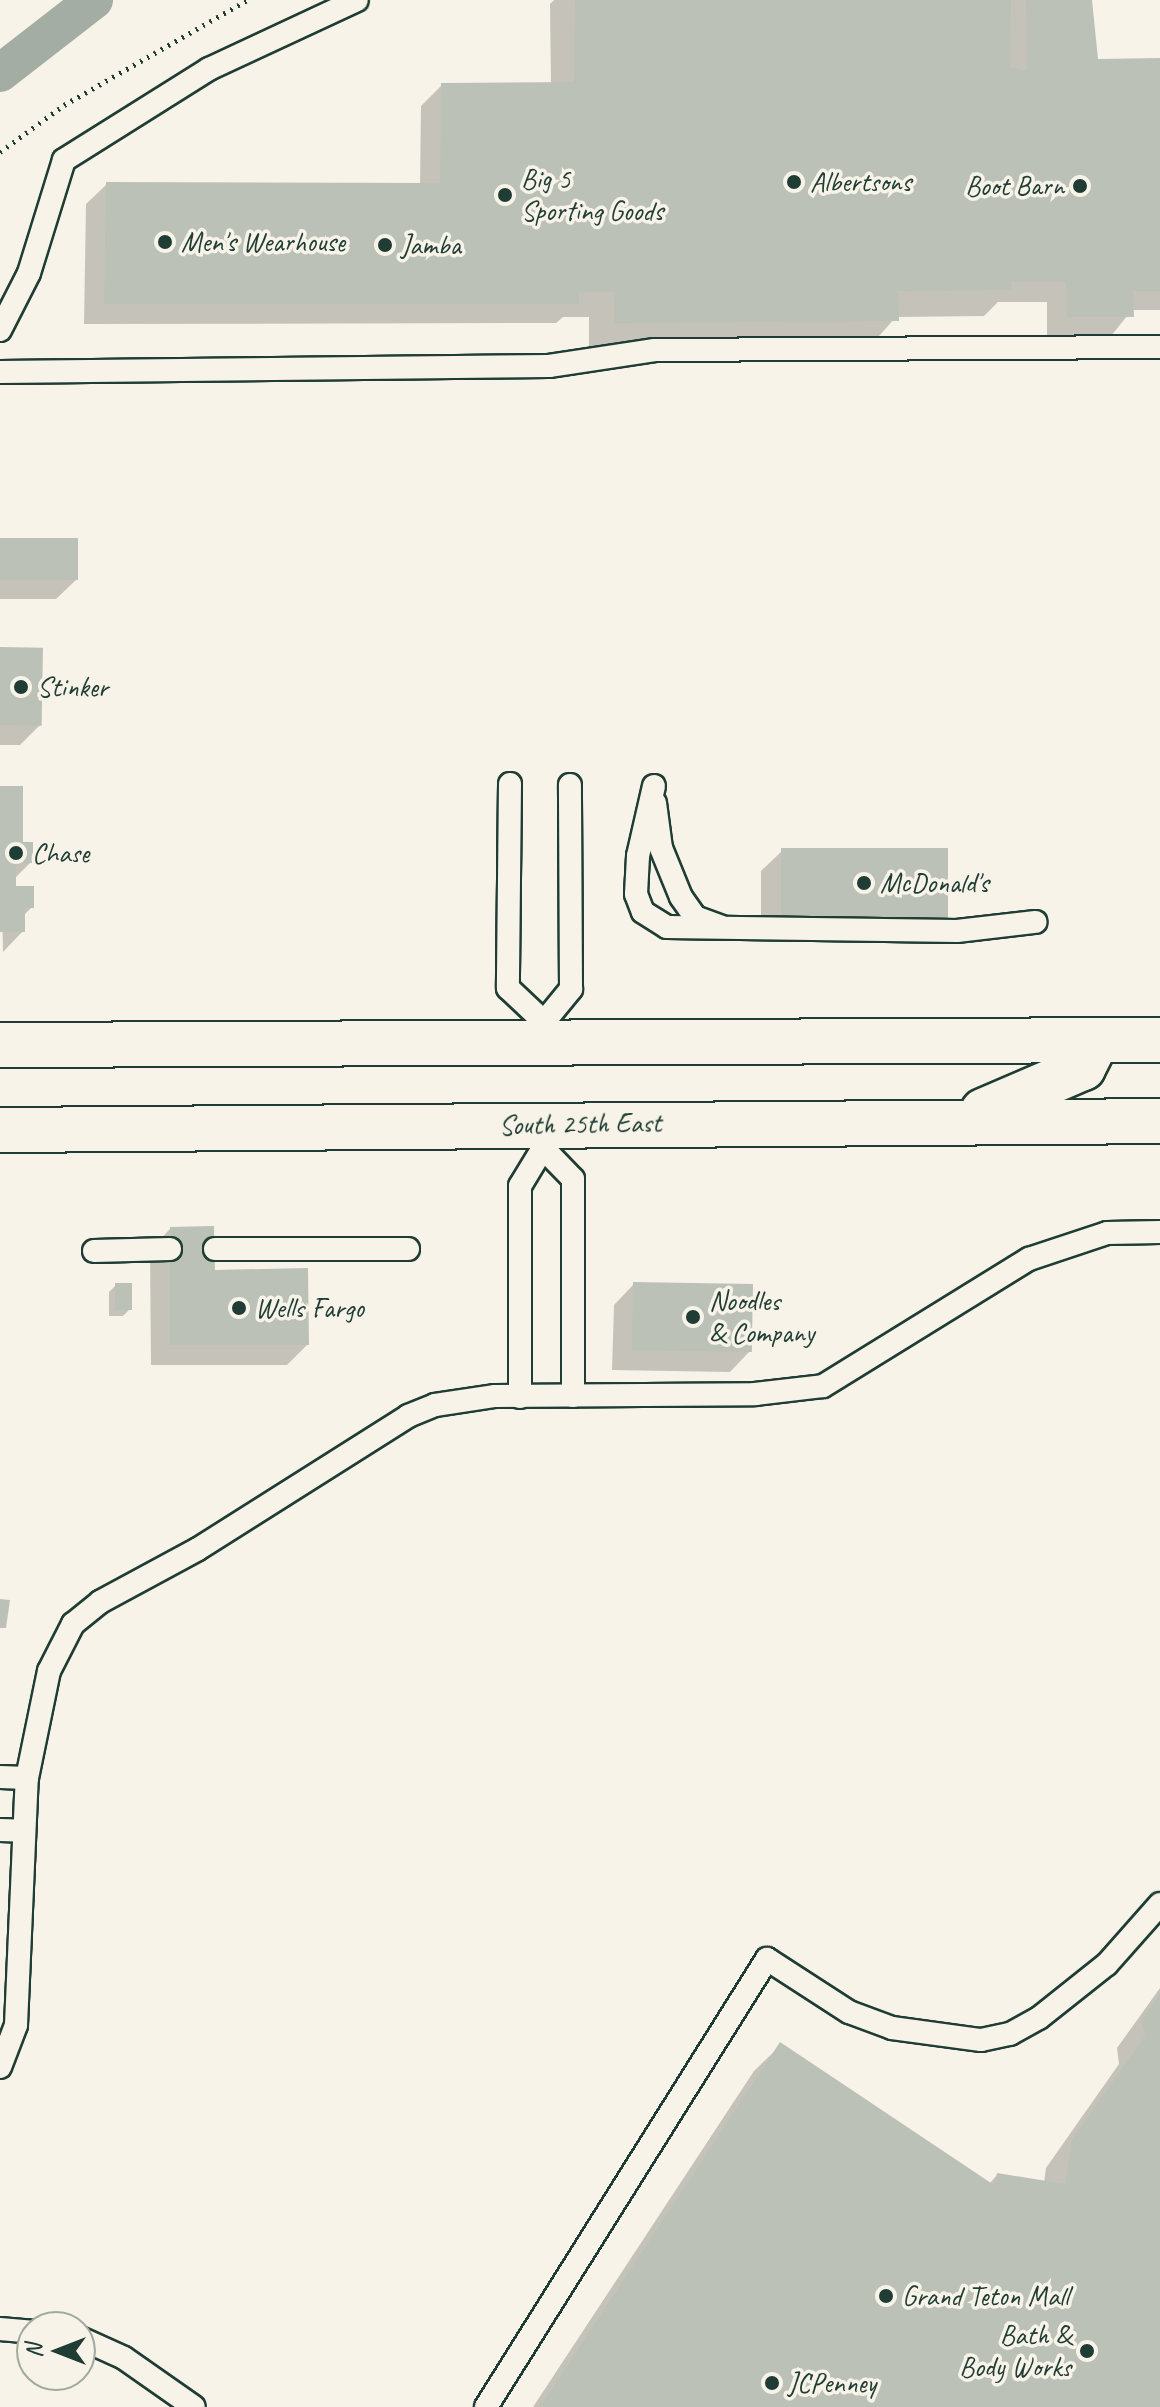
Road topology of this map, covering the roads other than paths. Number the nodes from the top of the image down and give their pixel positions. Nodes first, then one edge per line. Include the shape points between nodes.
1 (357, 0) edge
2 (0, 330) edge
3 (1160, 347) edge
4 (0, 372) edge
5 (510, 784) dead end
6 (570, 785) dead end
7 (1035, 922) dead end
8 (756, 930) junction
9 (544, 1032) junction
10 (1097, 1040) junction
11 (1160, 1040) edge
12 (0, 1045) edge
13 (962, 1119) junction
14 (1160, 1121) edge
15 (0, 1130) edge
16 (542, 1136) junction
17 (1160, 1232) edge
18 (170, 1249) dead end
19 (215, 1249) dead end
20 (408, 1249) dead end
21 (94, 1251) dead end
22 (573, 1396) junction
23 (520, 1397) junction
24 (0, 1777) edge
25 (27, 1778) junction
26 (0, 1830) edge
27 (24, 1831) junction
28 (1160, 1904) edge
29 (0, 2067) edge
30 (96, 2345) edge
31 (194, 2407) edge
32 (486, 2407) edge

1 - 2 lane via 209,69 64,160 29,273
3 - 4 lane via 655,350 549,366
5 - 9 lane via 508,988
6 - 9 lane via 571,989
7 - 8 lane via 957,931
8 - 8 lane via 676,930 643,912 636,894 638,856 654,786 661,848 695,917 712,926
9 - 10 main road
9 - 12 main road
10 - 11 main road
10 - 13 main road via 1083,1068
13 - 14 main road, South 25th East
13 - 16 main road, South 25th East
15 - 16 main road, South 25th East
16 - 22 lane via 573,1179
16 - 23 lane via 520,1186
17 - 22 lane via 1107,1233 1029,1259 823,1386 755,1394
18 - 21 lane
19 - 20 lane
22 - 23 lane
23 - 25 lane via 435,1405 408,1416 198,1549 100,1602 73,1624 49,1671
24 - 25 lane
25 - 27 lane
26 - 27 lane
27 - 29 lane via 16,2025
28 - 32 lane via 1107,1964 1039,2018 1010,2034 981,2040 921,2036 884,2026 849,2012 767,1959
30 - 31 lane via 124,2358

